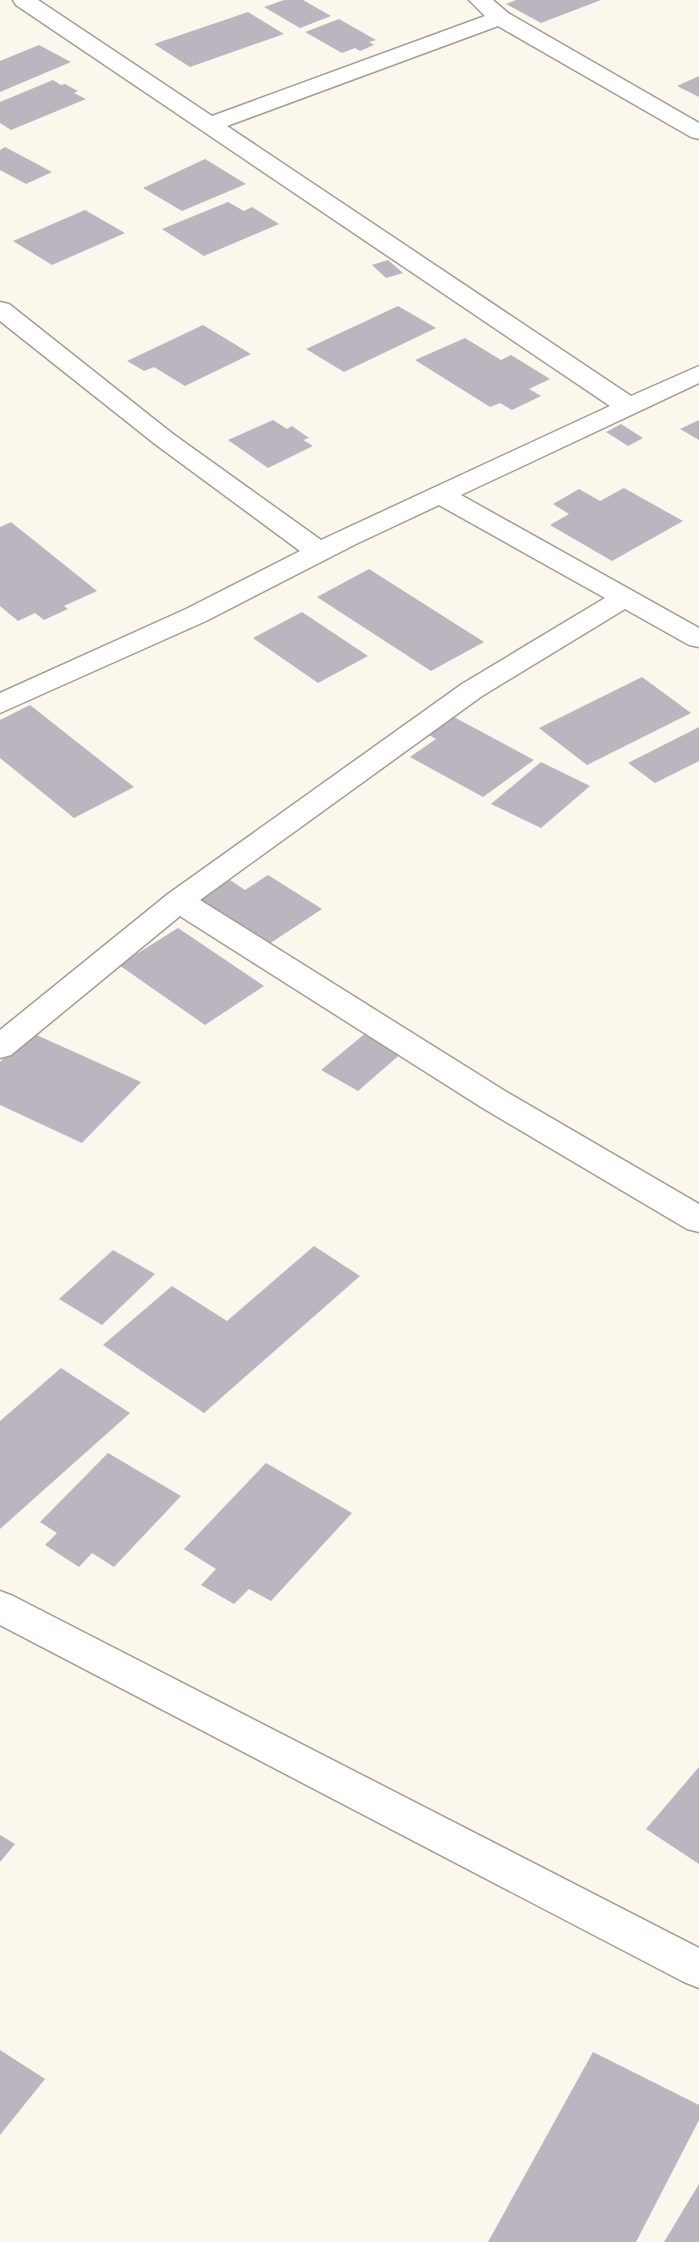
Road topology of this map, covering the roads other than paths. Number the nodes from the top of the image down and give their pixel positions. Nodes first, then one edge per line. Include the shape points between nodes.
1 (24, 0) edge
2 (480, 0) edge
3 (500, 18) junction
4 (210, 125) junction
5 (699, 132) edge
6 (0, 309) edge
7 (699, 374) edge
8 (628, 406) junction
9 (440, 494) junction
10 (319, 552) junction
11 (625, 597) junction
12 (699, 639) edge
13 (0, 704) edge
14 (179, 901) junction
15 (0, 1047) edge
16 (699, 1220) edge
17 (0, 1607) edge
18 (699, 1969) edge

1 - 4 street
2 - 3 street
3 - 4 street
3 - 5 street
4 - 8 street
6 - 10 street via 164,439
7 - 8 street
8 - 9 street
9 - 10 street
9 - 11 street
10 - 13 street via 196,615
11 - 12 street
11 - 14 street via 472,690
14 - 15 street
14 - 16 street via 493,1099
17 - 18 street

